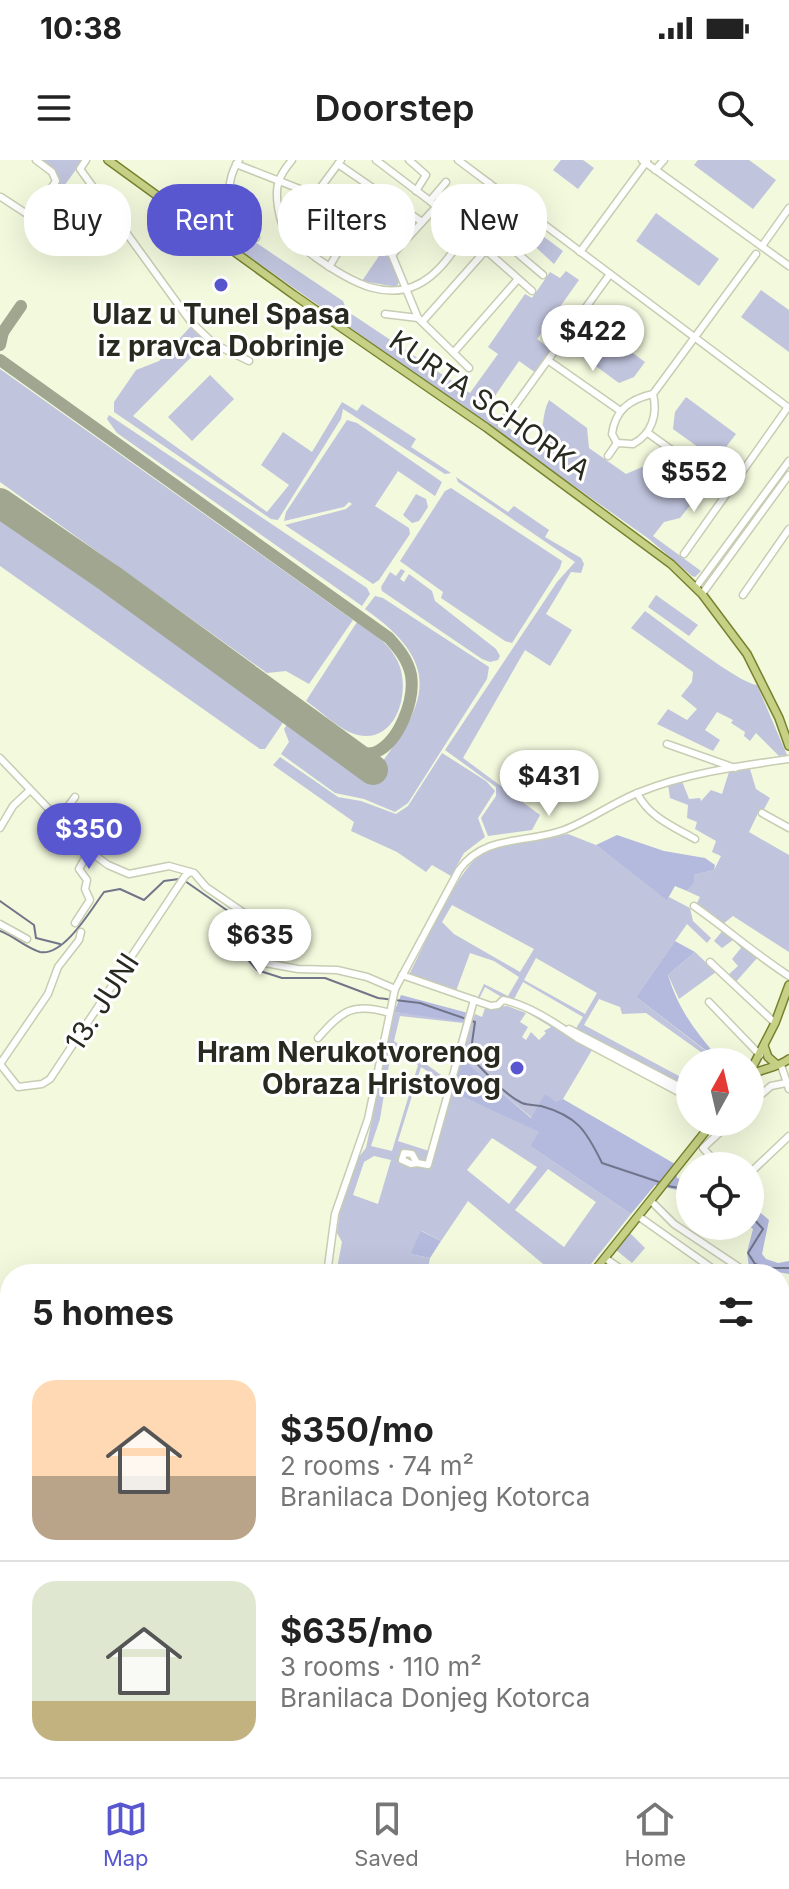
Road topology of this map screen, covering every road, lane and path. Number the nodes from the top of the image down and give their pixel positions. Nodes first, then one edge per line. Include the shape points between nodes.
1 (36, 160) edge
2 (86, 160) edge
3 (108, 160) edge
4 (292, 160) edge
5 (376, 160) edge
6 (409, 160) edge
7 (458, 160) edge
8 (664, 160) edge
9 (645, 161) edge
10 (238, 162) edge
11 (340, 162) edge
12 (655, 170) junction
13 (279, 179) junction
14 (446, 182) dead end
15 (489, 183) joint
16 (229, 184) edge
17 (290, 184) edge
18 (323, 184) edge
19 (416, 191) junction
20 (1, 197) edge
21 (430, 201) joint
22 (789, 208) edge
23 (431, 212) edge
24 (422, 222) junction
25 (415, 230) edge
26 (762, 246) junction
27 (580, 252) junction
28 (756, 254) dead end
29 (336, 256) edge
30 (392, 256) edge
31 (447, 256) edge
32 (480, 256) edge
33 (491, 256) edge
34 (521, 256) edge
35 (789, 266) edge
36 (329, 267) junction
37 (610, 274) junction
38 (543, 275) dead end
39 (518, 279) junction
40 (407, 290) junction
41 (532, 291) dead end
42 (385, 314) dead end
43 (420, 320) junction
44 (694, 336) junction
45 (454, 352) junction
46 (249, 361) dead end
47 (549, 361) junction
48 (469, 368) dead end
49 (653, 394) junction
50 (789, 408) edge
51 (619, 410) junction
52 (501, 425) dead end
53 (648, 433) junction
54 (617, 443) junction
55 (608, 456) dead end
56 (789, 461) edge
57 (789, 475) edge
58 (728, 491) junction
59 (788, 532) edge
60 (684, 554) dead end
61 (699, 590) junction
62 (743, 595) dead end
63 (667, 744) dead end
64 (789, 746) edge
65 (0, 758) edge
66 (789, 759) edge
67 (735, 768) junction
68 (30, 790) junction
69 (637, 793) junction
70 (75, 797) dead end
71 (762, 813) dead end
72 (58, 820) junction
73 (0, 828) edge
74 (789, 828) edge
75 (695, 839) dead end
76 (89, 851) junction
77 (188, 874) junction
78 (694, 906) dead end
79 (75, 923) dead end
80 (0, 924) edge
81 (81, 932) dead end
82 (27, 939) dead end
83 (710, 962) dead end
84 (402, 975) junction
85 (789, 976) edge
86 (789, 985) edge
87 (394, 993) junction
88 (474, 1000) junction
89 (709, 1002) dead end
90 (391, 1011) junction
91 (775, 1023) junction
92 (318, 1038) dead end
93 (764, 1045) junction
94 (752, 1048) edge
95 (763, 1048) edge
96 (764, 1059) edge
97 (789, 1059) edge
98 (0, 1064) edge
99 (774, 1065) junction
100 (764, 1068) edge
101 (787, 1086) edge
102 (676, 1088) edge
103 (764, 1092) edge
104 (702, 1136) edge
105 (716, 1136) edge
106 (789, 1136) edge
107 (707, 1152) edge
108 (764, 1160) edge
109 (417, 1163) dead end
110 (651, 1201) junction
111 (638, 1216) junction
112 (605, 1258) junction
113 (328, 1264) edge
114 (601, 1264) edge
115 (614, 1264) edge
116 (706, 1264) edge
117 (734, 1264) edge

1 - 20 street via 56,181 37,210 27,214
2 - 46 street via 80,169 191,322 214,344
3 - 61 main road, KURTA SCHORKA via 617,521
4 - 13 street
5 - 19 street
6 - 19 street via 426,175
7 - 15 street
8 - 12 street
9 - 12 street
9 - 27 street
10 - 13 street
10 - 16 street
11 - 18 street
11 - 24 street
12 - 26 street
13 - 17 street
13 - 36 street via 277,195 289,237
14 - 21 street
15 - 27 street
19 - 21 street
22 - 26 street
23 - 24 street
24 - 25 street
26 - 35 street
27 - 37 street
28 - 44 street
29 - 36 street
30 - 40 street
31 - 40 street via 438,269
32 - 43 street
33 - 39 street
34 - 38 street
36 - 40 street via 365,286
37 - 44 street
37 - 47 street
39 - 41 street
39 - 45 street
40 - 43 street
42 - 43 street
43 - 45 street
44 - 49 street
44 - 50 street
45 - 48 street
47 - 51 street
47 - 52 street
49 - 51 street
49 - 53 street via 656,405
50 - 58 street
51 - 54 street via 612,434
53 - 54 street via 633,444
53 - 58 street
54 - 55 street
56 - 61 street
57 - 61 street
58 - 60 street
59 - 62 street
61 - 64 main road, KURTA SCHORKA via 747,654
63 - 67 street
65 - 68 street
66 - 67 street
67 - 69 street
68 - 72 street
68 - 73 street
69 - 75 street via 645,809
69 - 84 street via 563,830 498,842 473,853
70 - 72 street
71 - 74 street
72 - 76 street
76 - 77 street via 124,873 169,866
76 - 79 street via 79,869 90,900
77 - 87 street via 194,873 244,913 256,954 265,963 337,970 367,977
77 - 98 street, 13. JUNI via 50,1079 18,1087
78 - 85 street
80 - 82 street
81 - 98 street via 48,994
83 - 91 street
84 - 87 street
84 - 88 street
86 - 91 main road
87 - 90 street
88 - 102 street via 495,1006 503,1000 512,1002
88 - 109 street via 428,1165
89 - 94 street
90 - 92 street via 349,1010
90 - 113 street via 368,1119 335,1214
91 - 93 main road
93 - 95 main road
93 - 99 main road
96 - 99 main road
97 - 99 main road
99 - 100 main road
99 - 101 street
101 - 103 street
104 - 110 main road
105 - 107 street via 703,1148
106 - 108 street
110 - 111 main road
110 - 117 street via 674,1224
111 - 112 main road
111 - 116 street
112 - 114 main road
112 - 115 street

